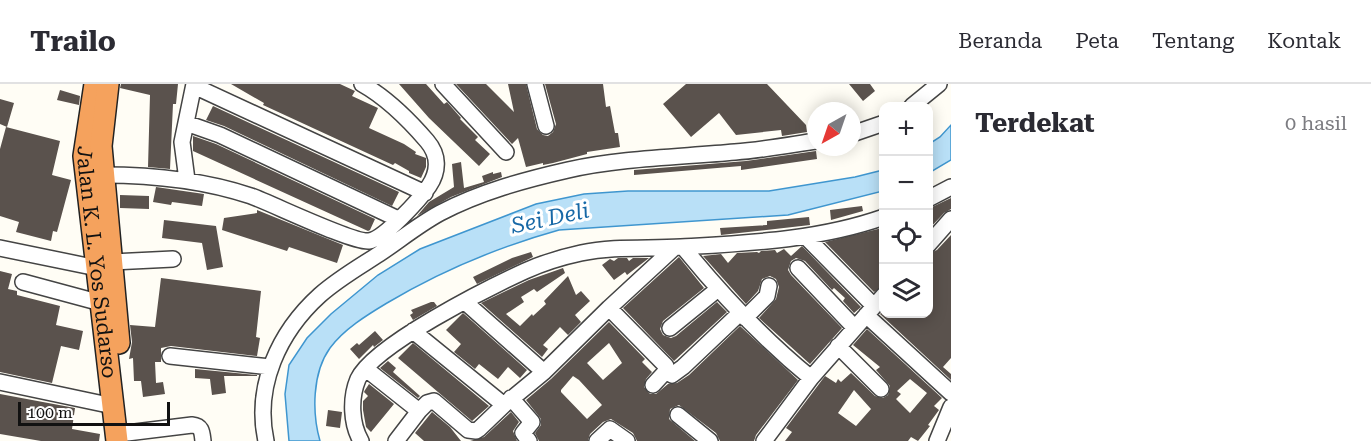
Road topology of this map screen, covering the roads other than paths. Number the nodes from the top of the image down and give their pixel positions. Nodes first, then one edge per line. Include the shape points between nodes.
1 (95, 84) edge
2 (108, 84) edge
3 (362, 84) edge
4 (535, 84) edge
5 (939, 84) edge
6 (194, 85) edge
7 (452, 87) edge
8 (917, 102) edge
9 (186, 123) junction
10 (879, 125) edge
11 (546, 126) dead end
12 (861, 131) edge
13 (807, 142) edge
14 (506, 152) dead end
15 (103, 175) junction
16 (188, 180) junction
17 (951, 187) edge
18 (424, 193) junction
19 (933, 196) edge
20 (879, 218) edge
21 (398, 219) junction
22 (951, 219) edge
23 (806, 237) junction
24 (933, 239) edge
25 (679, 247) junction
26 (0, 248) edge
27 (173, 259) dead end
28 (104, 265) junction
29 (798, 268) dead end
30 (23, 282) dead end
31 (769, 286) dead end
32 (718, 290) junction
33 (465, 302) junction
34 (101, 303) junction
35 (874, 305) edge
36 (609, 308) junction
37 (743, 315) junction
38 (854, 327) junction
39 (670, 328) dead end
40 (413, 331) junction
41 (838, 346) junction
42 (170, 356) dead end
43 (270, 367) junction
44 (366, 369) junction
45 (666, 371) junction
46 (544, 372) junction
47 (811, 378) junction
48 (0, 382) edge
49 (654, 385) dead end
50 (881, 389) dead end
51 (951, 393) edge
52 (508, 402) junction
53 (113, 406) junction
54 (951, 407) edge
55 (419, 411) junction
56 (678, 415) dead end
57 (944, 434) edge
58 (122, 437) edge
59 (526, 437) edge
60 (398, 439) edge
61 (203, 441) edge
62 (266, 441) edge
63 (361, 441) edge
64 (416, 441) edge
65 (597, 441) edge
66 (627, 441) edge
67 (710, 441) edge
68 (764, 441) edge

1 - 28 highway, Jalan K. L. Yos Sudarso via 84,156
2 - 15 highway, Jalan K. L. Yos Sudarso via 101,146
3 - 18 street via 389,102 434,151 436,174
4 - 11 street
5 - 8 street
6 - 9 street
6 - 18 street
7 - 14 street
9 - 16 street via 182,142
9 - 21 street via 220,135
10 - 12 street
13 - 43 street via 571,169 497,188 434,217 330,287 297,320
15 - 16 street
15 - 28 highway, Jalan K. L. Yos Sudarso
16 - 21 street via 252,196 358,240 379,237
17 - 19 street
18 - 21 street
20 - 23 street
22 - 24 street
23 - 25 street
23 - 35 street
25 - 32 street
25 - 33 street via 610,250 558,259
25 - 36 street
26 - 28 street
27 - 28 street
28 - 34 highway, Jalan K. L. Yos Sudarso
28 - 58 highway, Jalan K. L. Yos Sudarso
29 - 38 street
30 - 34 street
31 - 37 street via 767,296
32 - 37 street
32 - 39 street
33 - 40 street
33 - 46 street
34 - 53 highway, Jalan K. L. Yos Sudarso
35 - 38 street
35 - 51 street
36 - 45 street via 666,366
36 - 46 street
37 - 45 street via 683,367 672,375
37 - 47 street
38 - 41 street
40 - 44 street
40 - 52 street
41 - 47 street
41 - 50 street
42 - 43 street
43 - 62 street via 263,397
44 - 55 street
44 - 63 street via 358,379 353,401 353,420
45 - 49 street
46 - 52 street
47 - 68 street
48 - 53 street
52 - 55 street via 476,431 468,430 434,401
52 - 59 street via 532,422
53 - 58 highway, Jalan K. L. Yos Sudarso
54 - 57 street
55 - 60 street
56 - 67 street
58 - 61 street via 192,425 202,430
60 - 64 street
65 - 66 street via 610,429

